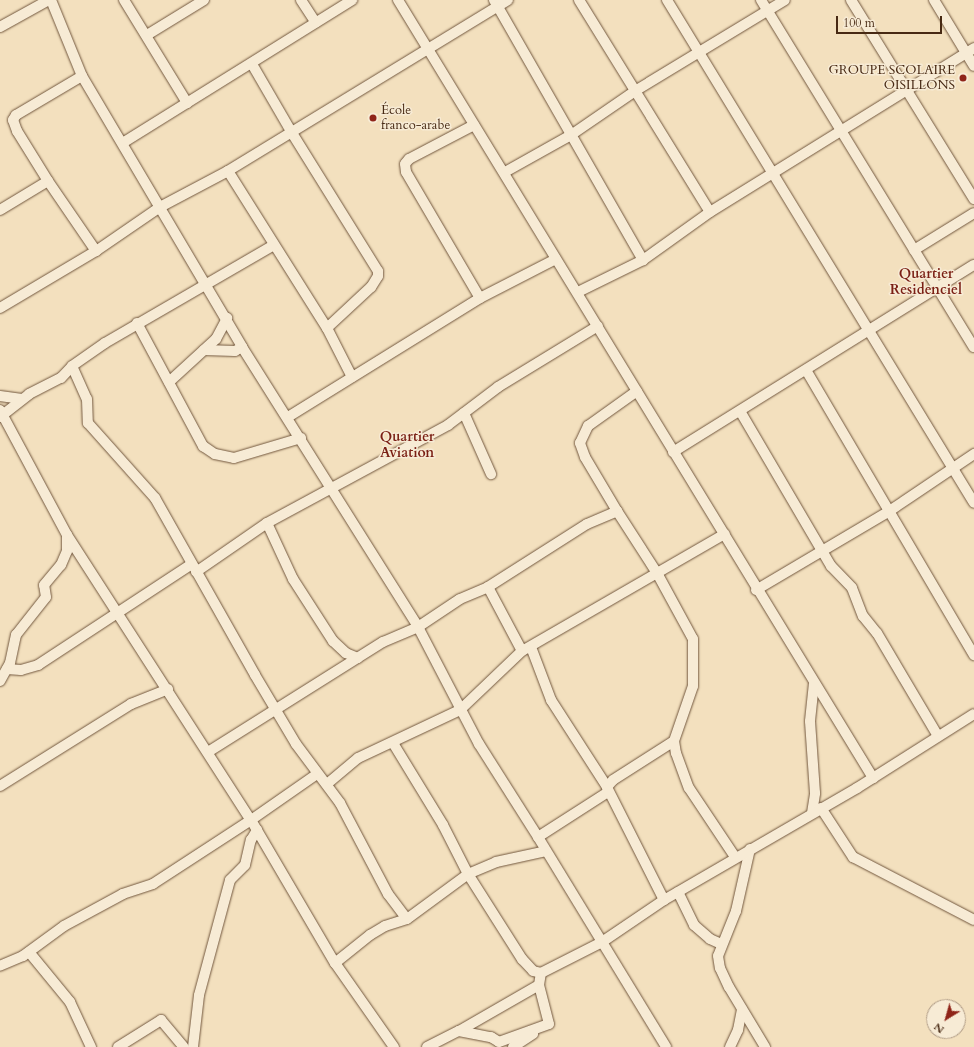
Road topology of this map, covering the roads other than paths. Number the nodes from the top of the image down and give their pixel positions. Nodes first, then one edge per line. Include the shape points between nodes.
1 (50, 0) edge
2 (124, 0) edge
3 (204, 0) edge
4 (301, 0) edge
5 (352, 0) edge
6 (398, 0) edge
7 (508, 0) edge
8 (579, 0) edge
9 (667, 0) edge
10 (761, 0) edge
11 (785, 0) edge
12 (851, 0) edge
13 (934, 0) edge
14 (496, 3) edge
15 (768, 12) junction
16 (316, 23) junction
17 (0, 27) edge
18 (147, 35) junction
19 (429, 49) junction
20 (970, 51) edge
21 (699, 54) junction
22 (252, 64) junction
23 (974, 66) edge
24 (82, 76) junction
25 (908, 89) junction
26 (635, 91) junction
27 (187, 103) junction
28 (474, 125) junction
29 (840, 132) junction
30 (292, 133) junction
31 (571, 135) junction
32 (124, 142) junction
33 (228, 171) junction
34 (505, 172) junction
35 (772, 174) junction
36 (48, 181) junction
37 (974, 199) edge
38 (160, 207) junction
39 (0, 210) edge
40 (710, 212) junction
41 (974, 213) edge
42 (274, 245) junction
43 (96, 250) junction
44 (914, 250) junction
45 (556, 259) junction
46 (643, 260) junction
47 (974, 265) edge
48 (206, 284) junction
49 (938, 289) junction
50 (578, 292) junction
51 (480, 298) junction
52 (0, 308) edge
53 (227, 318) junction
54 (138, 323) junction
55 (598, 326) junction
56 (327, 328) junction
57 (869, 332) junction
58 (242, 347) junction
59 (974, 348) edge
60 (204, 350) junction
61 (72, 366) junction
62 (806, 370) junction
63 (352, 377) junction
64 (169, 382) junction
65 (637, 391) junction
66 (0, 396) edge
67 (22, 400) junction
68 (740, 411) junction
69 (464, 413) junction
70 (1, 414) edge
71 (288, 417) junction
72 (301, 438) junction
73 (673, 452) junction
74 (974, 454) edge
75 (952, 468) junction
76 (490, 474) dead end
77 (331, 486) junction
78 (974, 503) edge
79 (617, 511) junction
80 (888, 512) junction
81 (267, 523) junction
82 (725, 534) junction
83 (67, 535) junction
84 (822, 551) junction
85 (194, 568) junction
86 (657, 573) junction
87 (488, 587) junction
88 (756, 590) junction
89 (117, 613) junction
90 (418, 627) junction
91 (531, 647) junction
92 (522, 651) junction
93 (974, 655) edge
94 (358, 658) junction
95 (7, 669) junction
96 (0, 681) edge
97 (814, 684) junction
98 (168, 690) junction
99 (277, 710) junction
100 (460, 710) junction
101 (974, 714) edge
102 (938, 736) junction
103 (674, 741) junction
104 (393, 743) junction
105 (208, 752) junction
106 (317, 774) junction
107 (872, 778) junction
108 (327, 784) junction
109 (0, 786) edge
110 (608, 790) junction
111 (816, 810) junction
112 (251, 820) junction
113 (257, 830) junction
114 (538, 836) junction
115 (750, 849) junction
116 (546, 851) junction
117 (735, 857) junction
118 (468, 874) junction
119 (678, 892) junction
120 (664, 900) junction
121 (407, 919) junction
122 (974, 920) edge
123 (602, 942) junction
124 (721, 944) junction
125 (29, 952) junction
126 (335, 963) junction
127 (0, 966) edge
128 (540, 973) junction
129 (538, 985) junction
130 (742, 1009) junction
131 (549, 1024) junction
132 (459, 1031) junction
133 (91, 1047) edge
134 (118, 1047) edge
135 (184, 1047) edge
136 (193, 1047) edge
137 (394, 1047) edge
138 (427, 1047) edge
139 (513, 1047) edge
140 (666, 1047) edge
141 (730, 1047) edge
142 (765, 1047) edge

1 - 17 street
1 - 24 street
2 - 18 street
3 - 18 street
4 - 16 street
5 - 16 street
6 - 19 street
7 - 14 street
8 - 26 street
9 - 21 street
10 - 15 street
11 - 15 street
12 - 25 street
13 - 20 street
14 - 19 street
14 - 31 street
15 - 21 street
15 - 29 street
16 - 22 street
18 - 27 street
19 - 28 street
19 - 30 street
20 - 23 street
20 - 25 street
21 - 26 street
21 - 35 street
22 - 27 street
22 - 30 street
24 - 32 street
24 - 36 street via 16,115 13,120 16,131
25 - 29 street
25 - 37 street
26 - 31 street
26 - 40 street
27 - 32 street
28 - 34 street
28 - 51 street via 409,159 406,172
29 - 35 street
29 - 44 street
30 - 33 street
30 - 56 street via 378,271 378,276 371,287
31 - 34 street
31 - 46 street
32 - 38 street
33 - 38 street
33 - 42 street
34 - 45 street
35 - 40 street
35 - 57 street
36 - 39 street
36 - 43 street
38 - 43 street
38 - 48 street
40 - 46 street
41 - 44 street
42 - 48 street
42 - 56 street
43 - 52 street
44 - 49 street
45 - 50 street
45 - 51 street
46 - 50 street
47 - 49 street
48 - 53 street
48 - 54 street
49 - 57 street
49 - 59 street
50 - 55 street
51 - 63 street
53 - 58 street
53 - 60 street via 223,330
54 - 61 street
54 - 64 street
55 - 65 street
55 - 69 street via 498,387
56 - 63 street
57 - 62 street
57 - 75 street
58 - 60 street via 235,351
58 - 71 street
60 - 64 street
61 - 67 street via 61,378
61 - 85 street via 87,399 88,423 144,489 155,498
62 - 68 street
62 - 80 street
63 - 71 street
64 - 72 street via 196,436 203,446 215,454 234,458
65 - 73 street
65 - 79 street via 588,426 580,443 585,457
66 - 67 street
67 - 70 street
68 - 73 street
68 - 84 street
69 - 76 street
69 - 77 street via 407,448
70 - 83 street
71 - 72 street
72 - 77 street
73 - 82 street
74 - 75 street
75 - 78 street
75 - 80 street
77 - 81 street
77 - 90 street
79 - 86 street
79 - 87 street via 587,524
80 - 84 street
80 - 93 street
81 - 85 street
81 - 94 street via 293,579 333,641 346,654
82 - 86 street
82 - 88 street
83 - 89 street
83 - 95 street via 67,551 61,565 44,585 46,597 16,635
84 - 88 street
84 - 102 street via 831,566 852,588 863,616 879,636
85 - 89 street
85 - 99 street
86 - 91 street
86 - 103 street via 693,639 692,686
87 - 90 street via 460,599
87 - 92 street
88 - 97 street
89 - 95 street via 38,665 21,670
89 - 98 street
90 - 94 street via 383,642
90 - 100 street
91 - 92 street
91 - 110 street via 551,700
92 - 100 street
94 - 99 street
95 - 96 street
97 - 107 street
97 - 111 street via 810,721
98 - 105 street
98 - 109 street via 131,704
99 - 105 street
99 - 106 street
100 - 104 street via 431,725 405,734
100 - 114 street
101 - 102 street
102 - 107 street
103 - 110 street via 613,780
103 - 117 street via 687,784
104 - 108 street via 358,758
104 - 118 street via 443,825
105 - 112 street
106 - 108 street
106 - 112 street
107 - 111 street
108 - 121 street via 340,802 360,845 371,858 388,894
110 - 114 street
110 - 120 street
111 - 115 street
111 - 122 street via 853,857
112 - 113 street
112 - 125 street via 153,884 123,894 77,919
113 - 126 street
113 - 136 street via 251,840 245,865 230,880 199,996
114 - 116 street
115 - 117 street
115 - 124 street via 736,911
116 - 118 street via 496,862
116 - 123 street
117 - 119 street
118 - 121 street
118 - 128 street via 522,959 533,971
119 - 120 street
119 - 124 street via 694,925
120 - 123 street
121 - 126 street via 385,926 370,935
123 - 128 street
123 - 140 street
124 - 130 street via 718,956 720,968
125 - 127 street
125 - 133 street via 70,1002
126 - 137 street
128 - 129 street
129 - 131 street
129 - 132 street
130 - 141 street via 738,1030
130 - 142 street
131 - 132 street via 499,1042 491,1037
131 - 139 street
132 - 138 street
134 - 135 street via 160,1020

